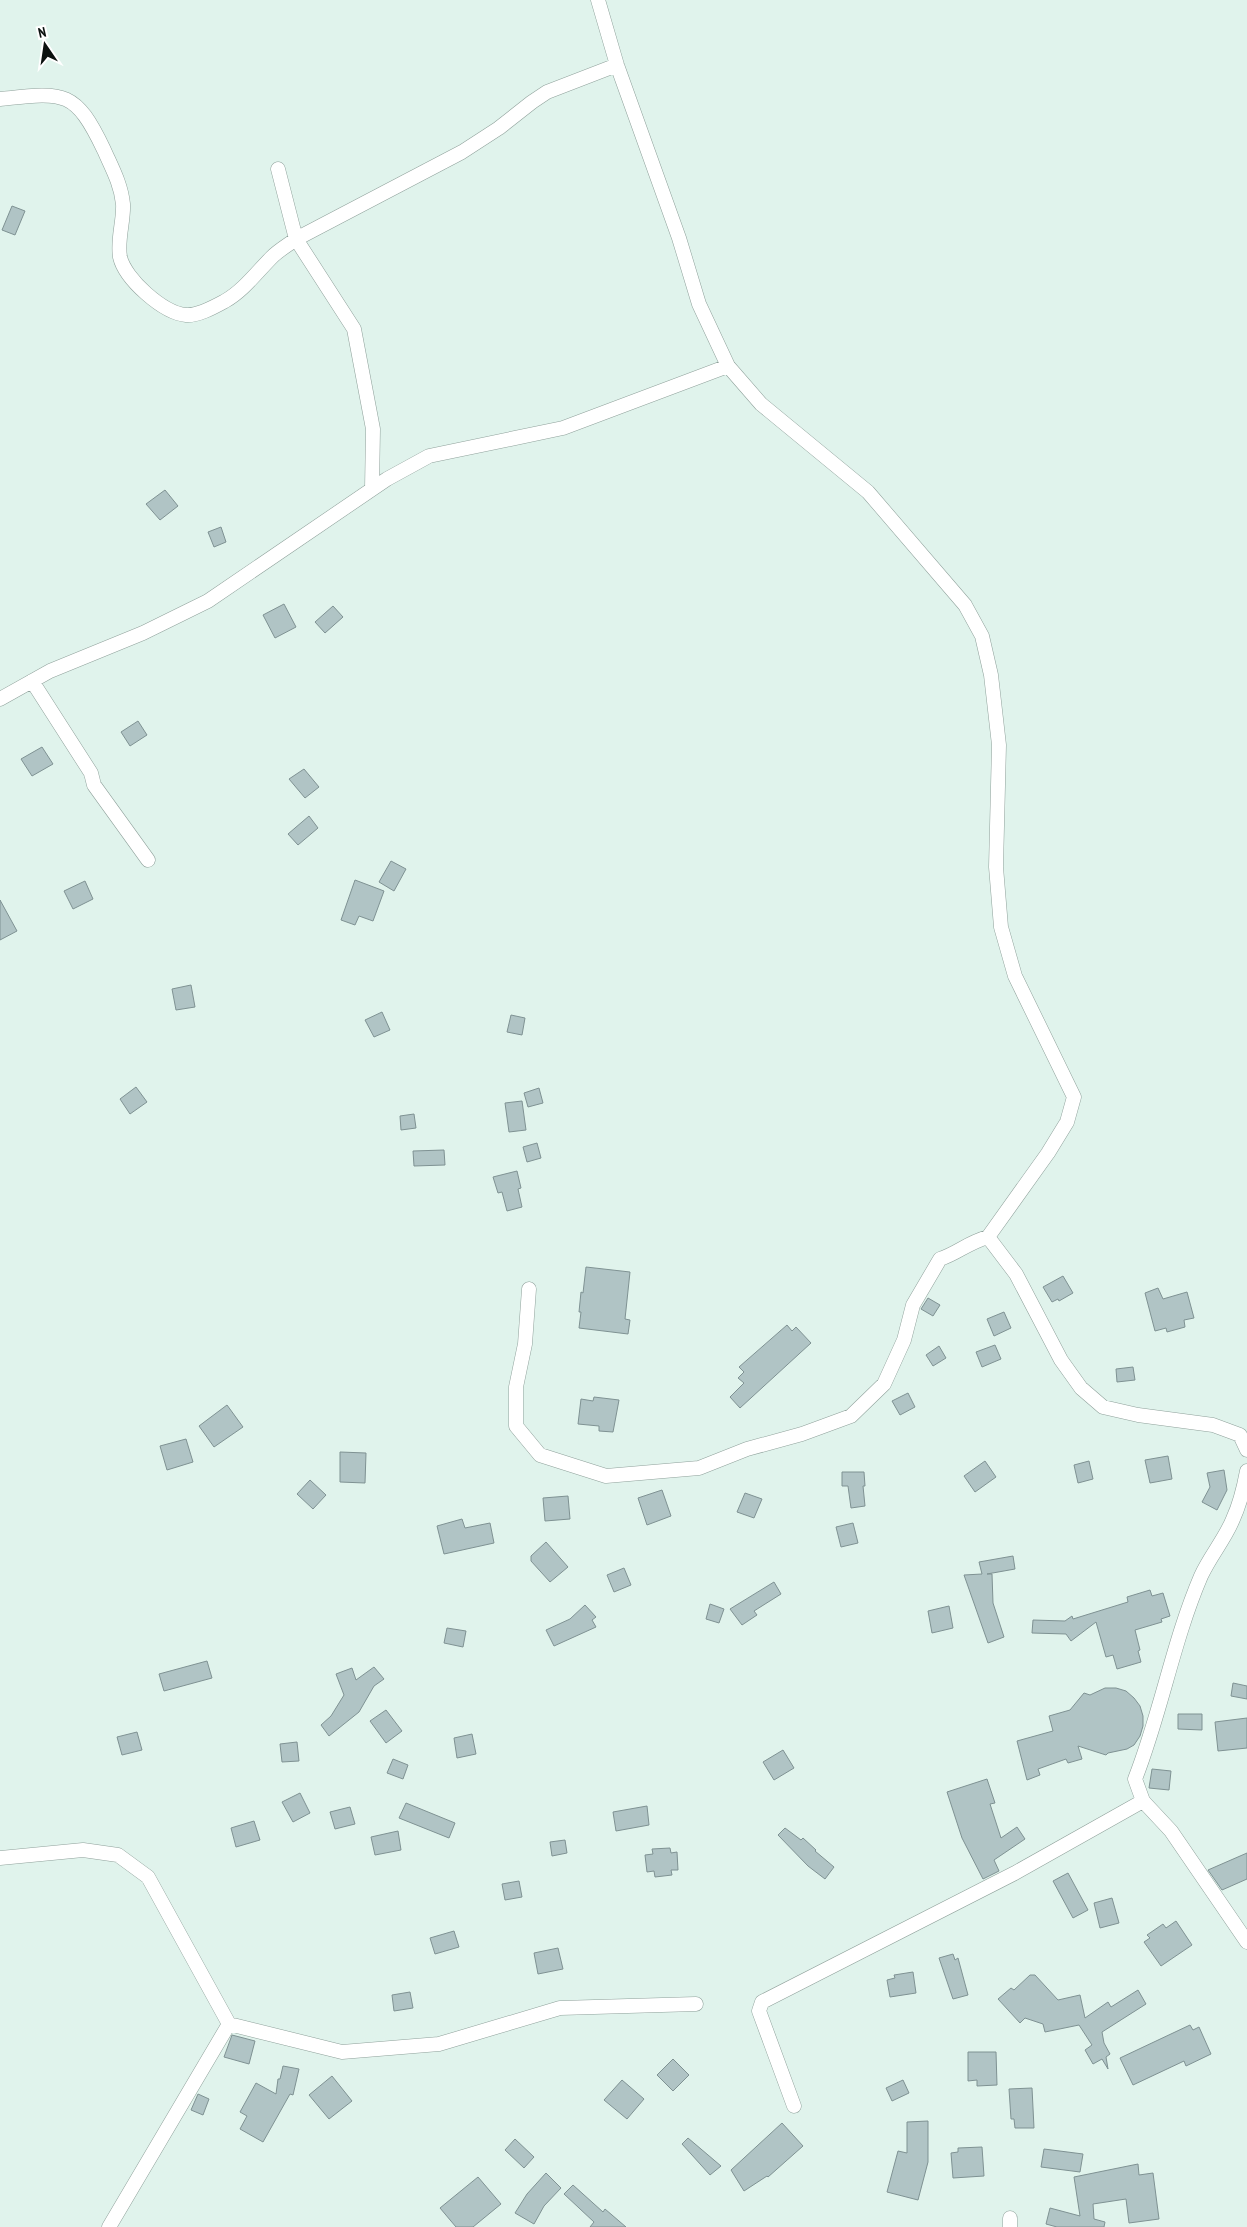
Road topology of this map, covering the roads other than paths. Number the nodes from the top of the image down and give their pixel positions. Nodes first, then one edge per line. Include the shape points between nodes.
1 (598, 0) edge
2 (617, 65) junction
3 (0, 99) edge
4 (278, 169) dead end
5 (296, 239) junction
6 (728, 366) junction
7 (372, 489) junction
8 (32, 681) junction
9 (0, 699) edge
10 (148, 860) dead end
11 (988, 1237) junction
12 (529, 1289) dead end
13 (1247, 1450) edge
14 (1247, 1471) edge
15 (1143, 1801) junction
16 (0, 1858) edge
17 (1247, 1942) edge
18 (696, 2004) dead end
19 (229, 2024) junction
20 (794, 2106) dead end
21 (109, 2227) edge

1 - 2 street
2 - 5 street via 547,92 462,152
2 - 6 street via 679,238 699,304
3 - 5 street via 49,95 67,99 81,108 119,182 123,205 120,258 132,278 164,308 186,315 202,312 227,300
4 - 5 street
5 - 7 street via 354,329 373,430
6 - 7 street via 563,428 429,456
6 - 11 street via 761,404 868,492 965,605 982,636 991,675 999,745 996,867 1001,927 1015,976 1074,1097 1067,1122 1053,1145
7 - 8 street via 208,601
8 - 9 street
8 - 10 street via 92,773 94,786
11 - 12 street via 971,1242 940,1259 913,1305 904,1340 884,1384 851,1416 699,1468 606,1476 540,1455 516,1426 516,1387 525,1344
11 - 13 street via 1016,1274 1061,1360 1081,1388 1103,1407 1213,1425 1240,1434
14 - 15 street via 1233,1519 1202,1574 1171,1662 1150,1742 1135,1779
15 - 17 street via 1171,1832
15 - 20 street via 1015,1873 762,2002 759,2011
16 - 19 street via 83,1850 118,1855 148,1877
18 - 19 street via 560,2008 439,2044 342,2052
19 - 21 street

